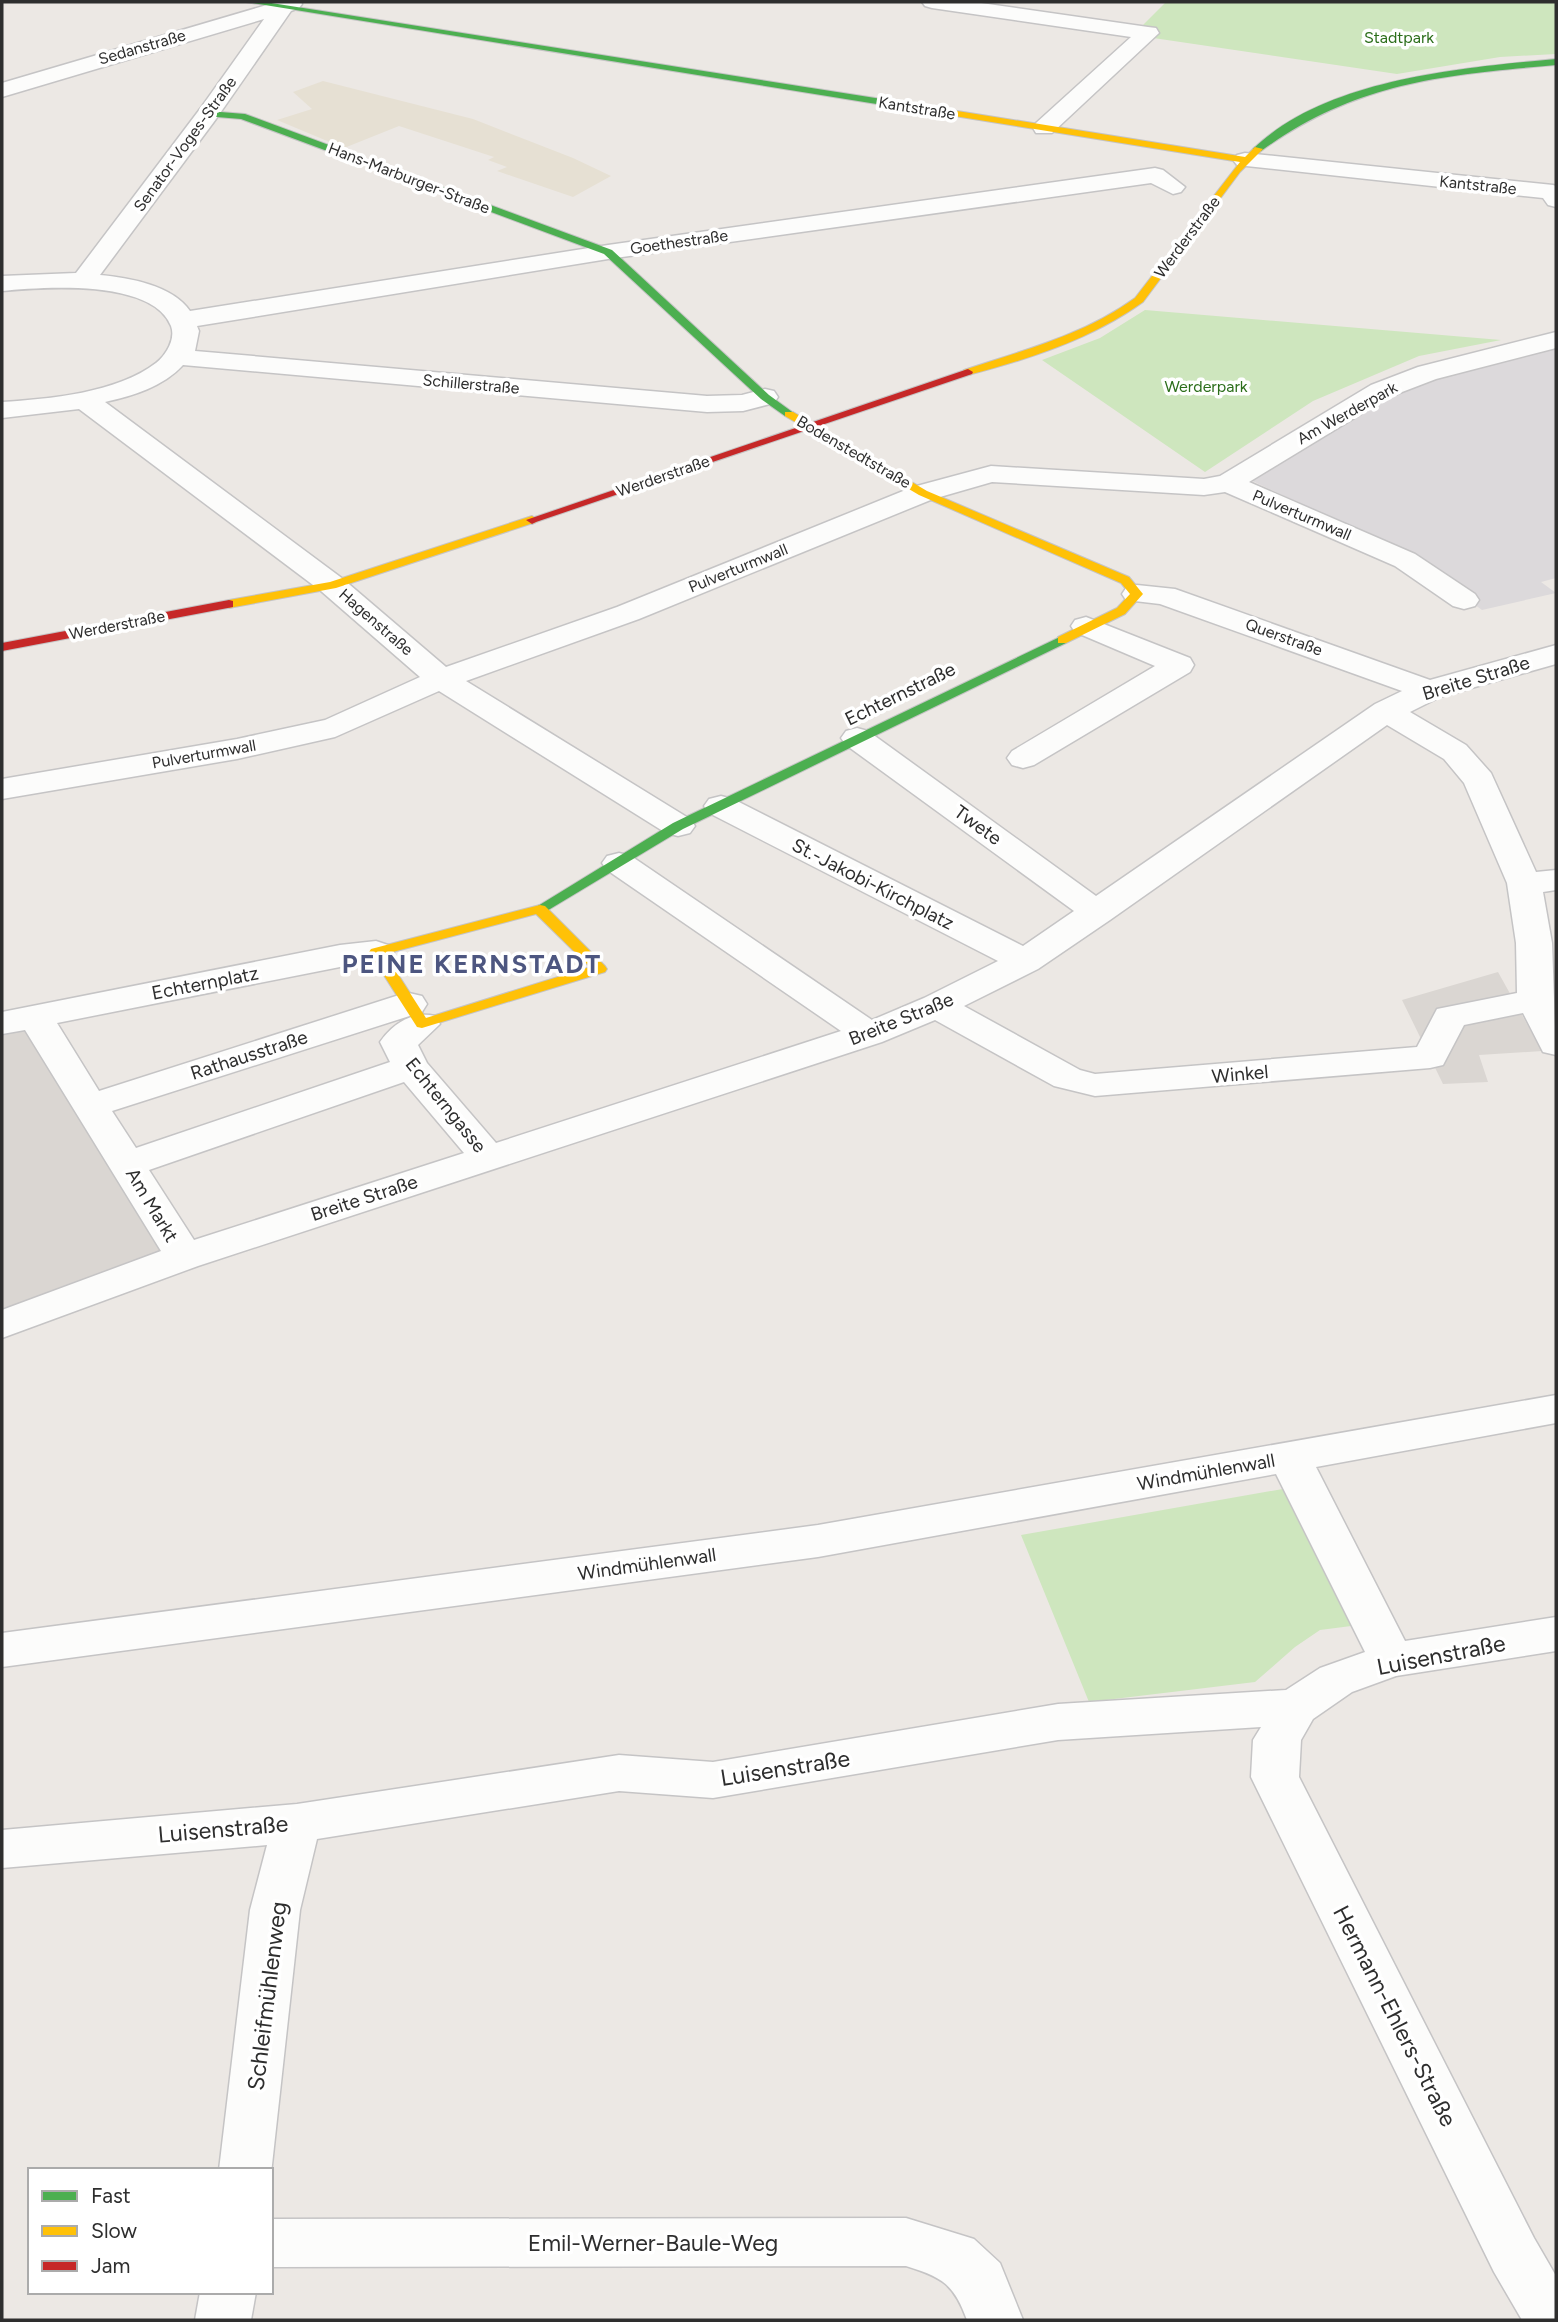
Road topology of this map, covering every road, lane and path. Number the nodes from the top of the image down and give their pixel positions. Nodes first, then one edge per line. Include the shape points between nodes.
1 (250, 2) edge
2 (932, 2) edge
3 (290, 4) edge
4 (1556, 62) edge
5 (2, 90) edge
6 (208, 114) junction
7 (1044, 128) junction
8 (1245, 160) junction
9 (1173, 187) dead end
10 (1555, 196) edge
11 (608, 252) junction
12 (84, 280) junction
13 (2, 283) edge
14 (183, 320) junction
15 (1556, 340) edge
16 (176, 357) junction
17 (765, 397) junction
18 (86, 401) junction
19 (2, 410) edge
20 (807, 427) junction
21 (1228, 483) junction
22 (923, 493) junction
23 (332, 585) junction
24 (1137, 594) junction
25 (1464, 600) dead end
26 (1086, 626) junction
27 (2, 647) edge
28 (1556, 654) edge
29 (441, 679) junction
30 (1429, 690) junction
31 (1386, 711) junction
32 (857, 738) junction
33 (1023, 758) dead end
34 (2, 789) edge
35 (721, 806) junction
36 (678, 826) junction
37 (619, 863) junction
38 (1540, 881) edge
39 (539, 909) junction
40 (1098, 913) junction
41 (376, 952) junction
42 (1025, 961) junction
43 (1535, 1000) junction
44 (937, 1006) junction
45 (416, 1014) junction
46 (18, 1020) edge
47 (869, 1034) junction
48 (1556, 1044) edge
49 (411, 1067) junction
50 (90, 1106) junction
51 (488, 1157) junction
52 (128, 1164) junction
53 (184, 1257) junction
54 (2, 1325) edge
55 (1556, 1409) edge
56 (1289, 1457) junction
57 (1556, 1634) edge
58 (2, 1650) edge
59 (1392, 1660) junction
60 (1296, 1707) junction
61 (297, 1823) junction
62 (2, 1849) edge
63 (246, 2168) edge
64 (273, 2243) edge
65 (228, 2294) edge
66 (223, 2320) edge
67 (995, 2320) edge
68 (1552, 2320) edge

1 - 3 street, Kantstraße
2 - 7 street via 1148,33
3 - 5 street, Sedanstraße
3 - 6 street, Senator-Voges-Straße
3 - 7 street, Kantstraße
4 - 8 street, Werderstraße via 1438,76 1342,99 1299,119
6 - 11 street, Hans-Marburger-Straße via 242,116
6 - 12 street, Senator-Voges-Straße
7 - 8 street, Kantstraße
8 - 10 street, Kantstraße
8 - 20 street, Werderstraße via 1139,300 1121,315
9 - 11 street, Goethestraße via 1155,175
11 - 14 street, Goethestraße
11 - 17 street, Bodenstedtstraße
12 - 13 street
12 - 14 street via 150,294 166,302
14 - 16 street via 187,332
15 - 21 street, Am Werderpark via 1427,373 1380,391
16 - 17 street, Schillerstraße via 707,404
16 - 18 street via 141,382
17 - 20 street, Bodenstedtstraße
18 - 19 street
18 - 23 street, Hagenstraße
20 - 22 street, Bodenstedtstraße
20 - 23 street, Werderstraße
21 - 22 street, Pulverturmwall via 1204,487 991,474
21 - 25 street, Pulverturmwall via 1405,559
22 - 24 street, Bodenstedtstraße via 1125,580
22 - 29 street, Pulverturmwall via 628,613
23 - 27 street, Werderstraße
23 - 29 street, Hagenstraße
24 - 26 street, Echternstraße via 1121,611
24 - 30 street, Querstraße via 1164,594
26 - 32 street, Echternstraße
26 - 33 street via 1179,665
28 - 30 street, Breite Straße
29 - 34 street, Pulverturmwall via 335,727 237,749
29 - 36 street, Hagenstraße
30 - 31 street, Breite Straße
31 - 38 street via 1455,752 1479,780
31 - 40 street, Breite Straße
32 - 35 street, Echternstraße
32 - 40 street, Twete
35 - 36 street, Echternstraße
35 - 42 street, St.-Jakobi-Kirchplatz
36 - 37 street, Echternplatz
37 - 39 street, Echternplatz
37 - 47 street
38 - 43 street
39 - 41 street, Echternplatz
39 - 45 street via 600,970
40 - 42 street, Breite Straße
41 - 45 street
41 - 46 street, Echternplatz
42 - 44 street, Breite Straße
43 - 44 street, Winkel via 1450,1017 1430,1057 1095,1085 1067,1078
43 - 48 street
44 - 47 street, Breite Straße
45 - 49 street, Echterngasse via 398,1042
45 - 50 street, Rathausstraße
46 - 50 street, Am Markt
47 - 51 street, Breite Straße
49 - 51 street, Echterngasse
49 - 52 street
50 - 52 street, Am Markt
51 - 53 street, Breite Straße
52 - 53 street, Am Markt
53 - 54 street, Am Markt
55 - 56 street, Windmühlenwall
56 - 58 street, Windmühlenwall via 818,1541
56 - 59 street, Windmühlenwall
57 - 59 street, Luisenstraße
59 - 60 street, Luisenstraße via 1336,1680
60 - 61 street, Luisenstraße via 1058,1722 713,1780 619,1773
60 - 68 street, Hermann-Ehlers-Straße via 1277,1740 1275,1777 1514,2255
61 - 62 street, Luisenstraße
61 - 63 street, Schleifmühlenweg via 275,1910
64 - 67 street, Emil-Werner-Baule-Weg via 906,2242 954,2256 980,2280
65 - 66 street

